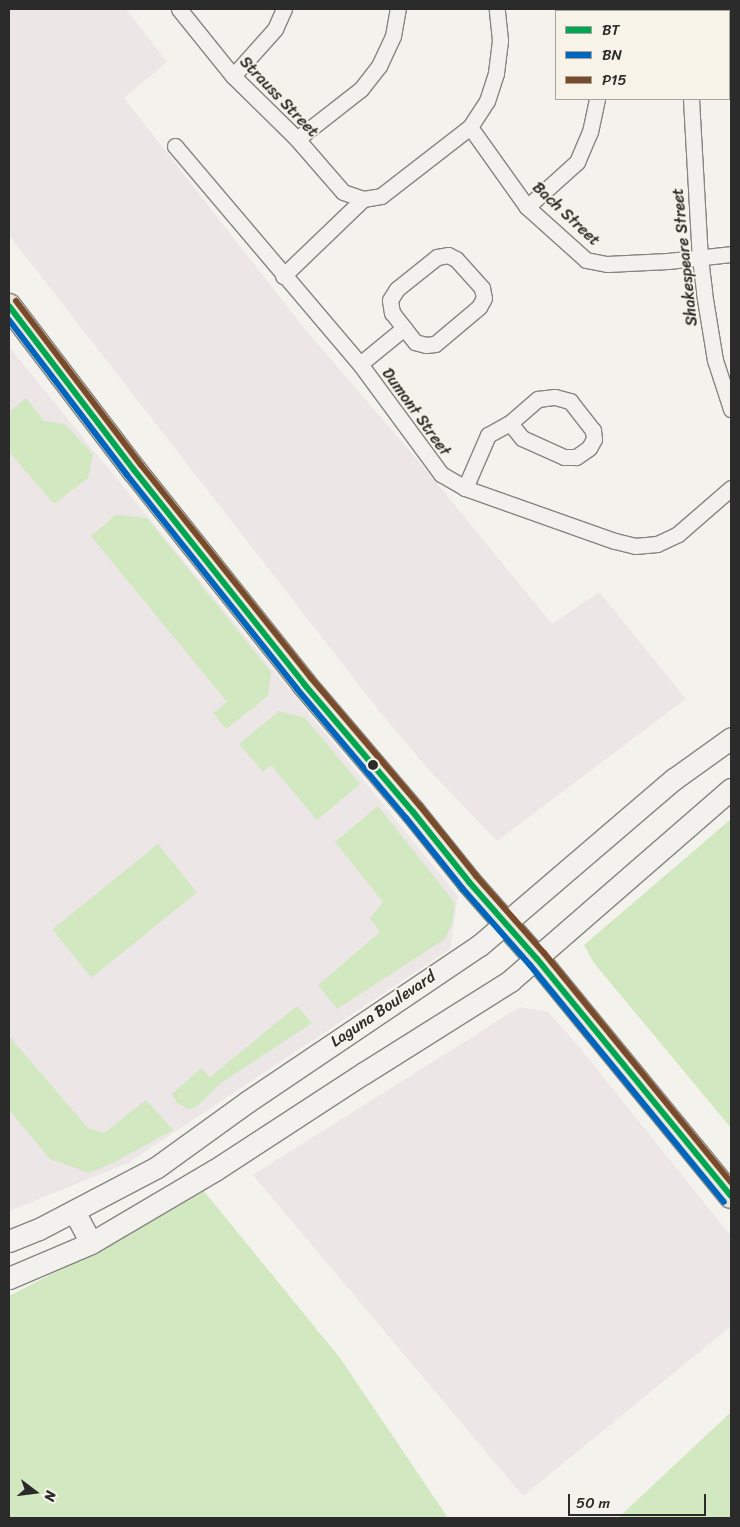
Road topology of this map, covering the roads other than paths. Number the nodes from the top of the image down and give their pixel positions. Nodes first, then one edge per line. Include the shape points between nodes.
1 (179, 9) edge
2 (284, 9) edge
3 (398, 9) edge
4 (497, 9) edge
5 (233, 76) junction
6 (597, 100) edge
7 (691, 100) edge
8 (470, 127) junction
9 (297, 139) junction
10 (175, 146) dead end
11 (363, 199) junction
12 (527, 207) junction
13 (731, 254) edge
14 (700, 258) junction
15 (284, 276) junction
16 (9, 306) edge
17 (404, 328) junction
18 (360, 364) junction
19 (731, 409) edge
20 (510, 423) junction
21 (466, 488) junction
22 (731, 488) edge
23 (731, 738) edge
24 (731, 789) edge
25 (506, 922) junction
26 (537, 960) junction
27 (731, 1196) edge
28 (74, 1211) junction
29 (9, 1241) edge
30 (91, 1243) junction
31 (9, 1278) edge

1 - 5 street, Strauss Street
2 - 5 street via 275,29
3 - 9 street via 393,36 379,66 361,88
4 - 8 street via 500,40 496,73 487,101
5 - 9 street, Strauss Street
6 - 12 street via 590,132 577,162
7 - 14 street, Shakespeare Street
8 - 11 street via 381,196
8 - 12 street, Bach Street
9 - 11 street, Strauss Street via 343,192
10 - 15 street, Dumont Street
11 - 15 street
12 - 14 street, Bach Street via 586,260 607,264
13 - 14 street, Bach Street
14 - 19 street, Shakespeare Street via 715,360
15 - 18 street, Dumont Street
16 - 25 main road via 304,684
17 - 17 street via 415,342 435,344 479,308 484,298 482,288 456,259 448,255 438,257 397,290 390,300 392,313
17 - 18 street
18 - 21 street, Dumont Street via 441,474
20 - 20 street via 522,438 564,458 576,457 589,448 594,439 593,430 570,402 555,396 538,399
20 - 21 street via 488,435
21 - 22 street, Dumont Street via 635,546 656,544 678,534
23 - 25 main road, Laguna Boulevard via 674,779
24 - 26 main road
25 - 26 main road
25 - 28 main road, Laguna Boulevard via 480,945 247,1102 157,1167
26 - 27 main road
26 - 30 main road via 510,981 215,1170
28 - 29 main road, Laguna Boulevard
28 - 30 main road
30 - 31 main road

